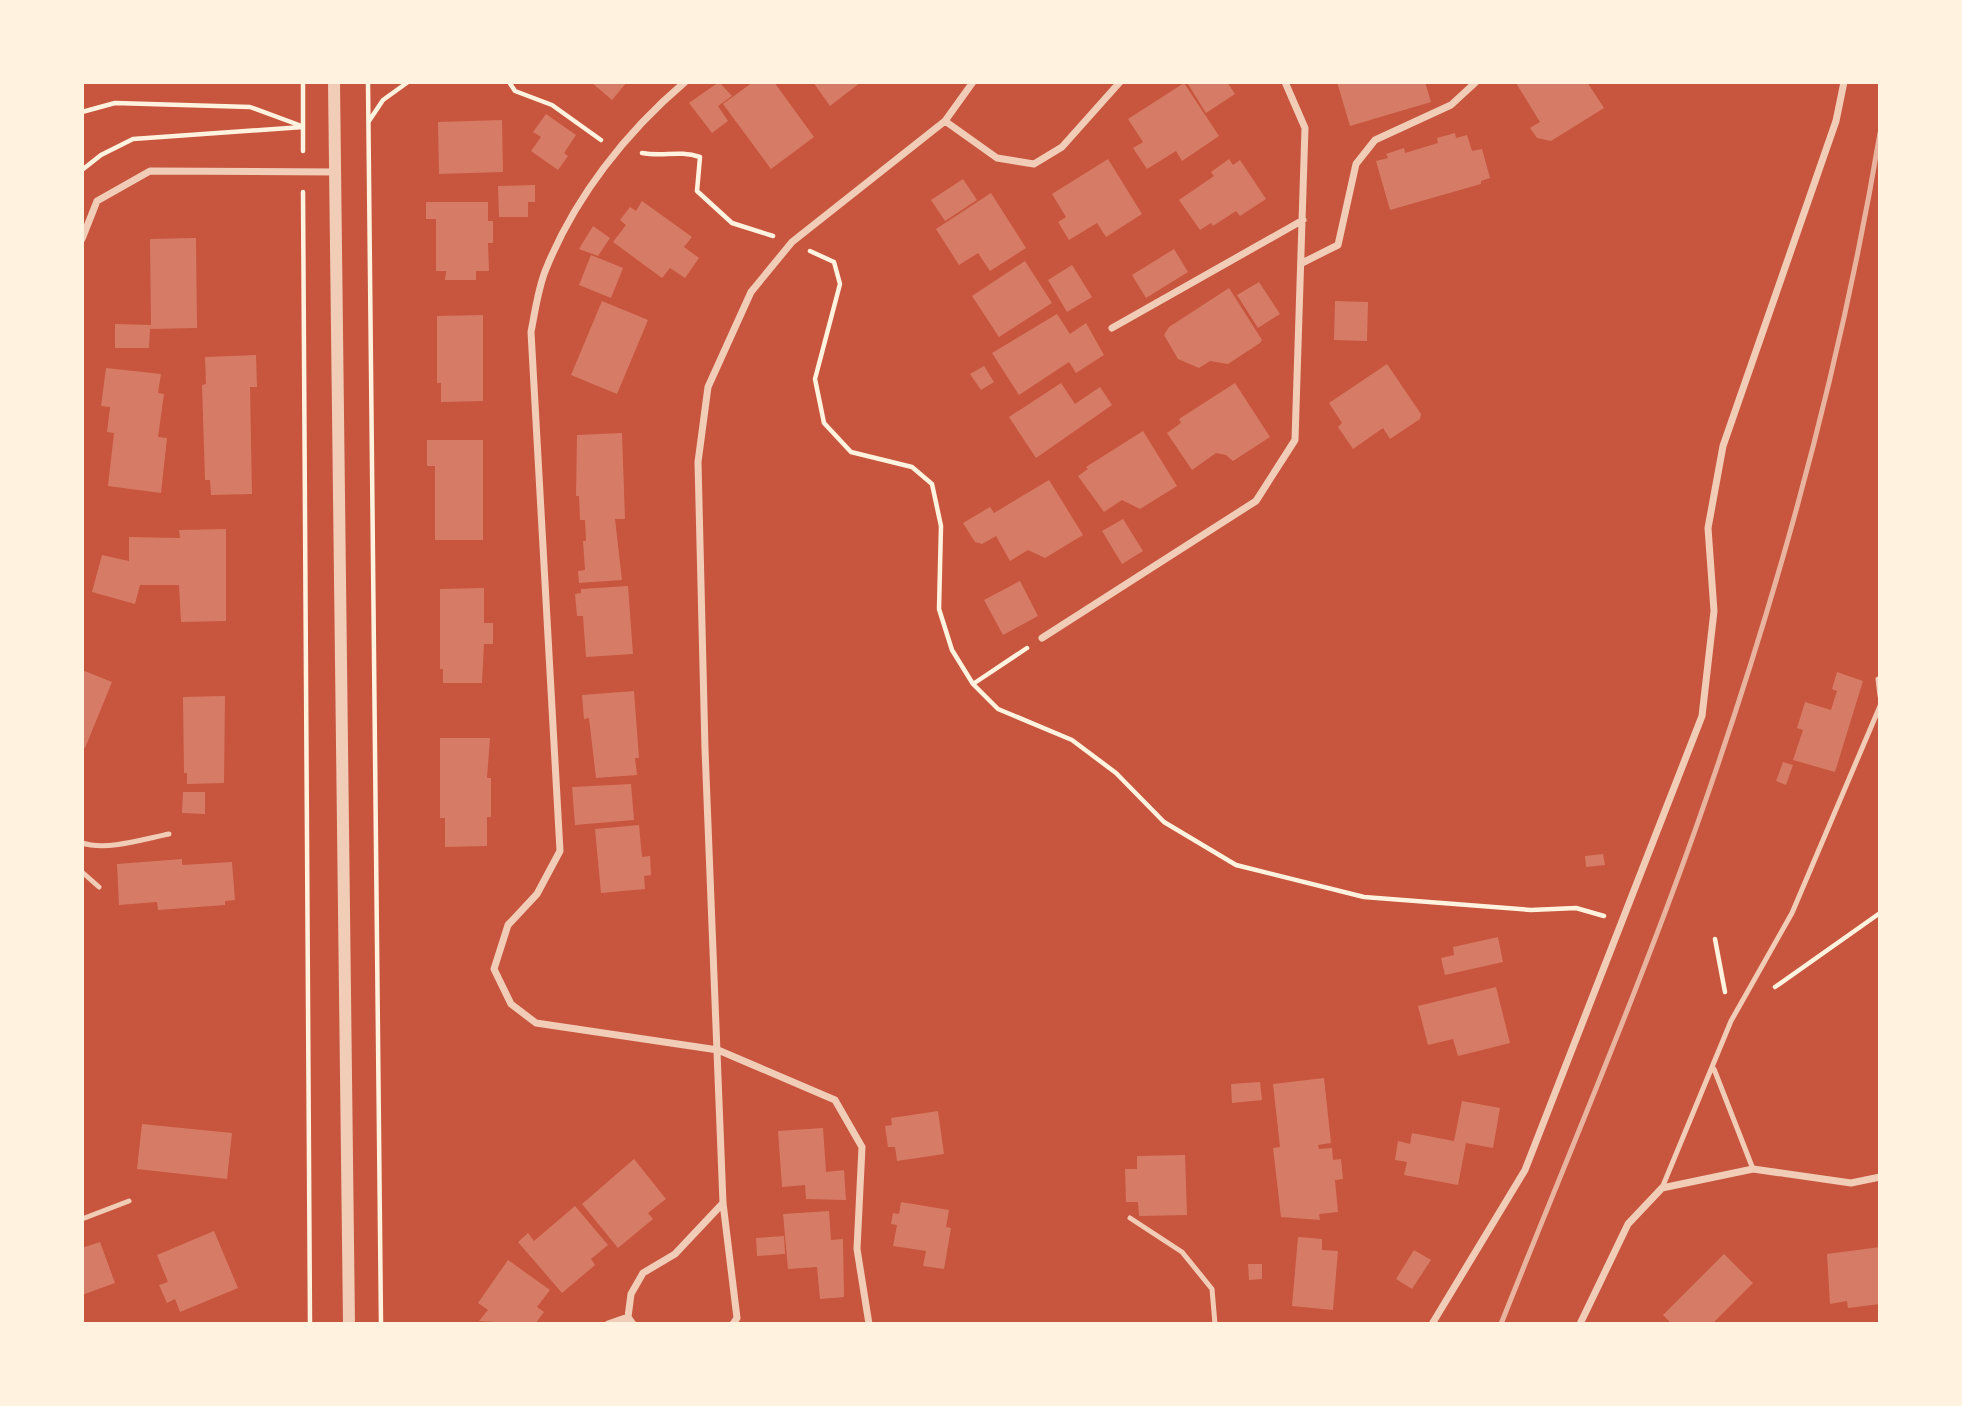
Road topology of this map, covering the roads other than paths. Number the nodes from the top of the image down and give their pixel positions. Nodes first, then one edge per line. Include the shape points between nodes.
1 (334, 82) edge
2 (685, 82) edge
3 (973, 82) edge
4 (1120, 82) edge
5 (1285, 82) edge
6 (1476, 82) edge
7 (1844, 82) edge
8 (945, 121) junction
9 (335, 172) junction
10 (1303, 220) junction
11 (82, 239) edge
12 (1302, 263) junction
13 (1112, 328) dead end
14 (1042, 638) road end
15 (1878, 679) dead end
16 (1880, 696) edge
17 (1880, 706) edge
18 (169, 834) dead end
19 (82, 843) edge
20 (82, 872) edge
21 (99, 887) dead end
22 (718, 1050) junction
23 (1714, 1069) junction
24 (1753, 1169) junction
25 (1880, 1177) edge
26 (1662, 1188) junction
27 (129, 1201) dead end
28 (723, 1203) junction
29 (1130, 1218) dead end
30 (82, 1219) edge
31 (631, 1320) edge
32 (349, 1324) edge
33 (608, 1324) edge
34 (733, 1324) edge
35 (869, 1324) edge
36 (1215, 1324) edge
37 (1432, 1324) edge
38 (1580, 1324) edge

1 - 9 street
2 - 22 street via 618,149 571,216 545,271 531,332 560,851 537,894 508,925 494,969 511,1004 536,1023
3 - 8 street
4 - 8 street via 1062,147 1034,164 998,158
5 - 10 street via 1305,128
6 - 12 street via 1451,105 1375,140 1356,164 1338,245
7 - 37 street via 1836,121 1723,446 1709,528 1714,611 1702,716 1525,1170
8 - 22 street via 792,242 751,292 708,387 698,462
9 - 11 street via 150,171 97,201
9 - 32 street
10 - 12 street
10 - 13 street
12 - 14 street via 1295,440 1256,501
15 - 16 lane
17 - 23 lane via 1792,913 1731,1021
18 - 19 lane
20 - 21 lane
22 - 28 street
22 - 35 street via 835,1100 862,1147 857,1249
23 - 24 lane
23 - 26 lane
24 - 25 street via 1851,1183
24 - 26 street
26 - 38 street via 1628,1224
27 - 30 lane
28 - 31 street via 675,1255 643,1273 631,1294
28 - 34 street via 737,1318
29 - 36 lane via 1182,1252 1212,1289
31 - 33 street

